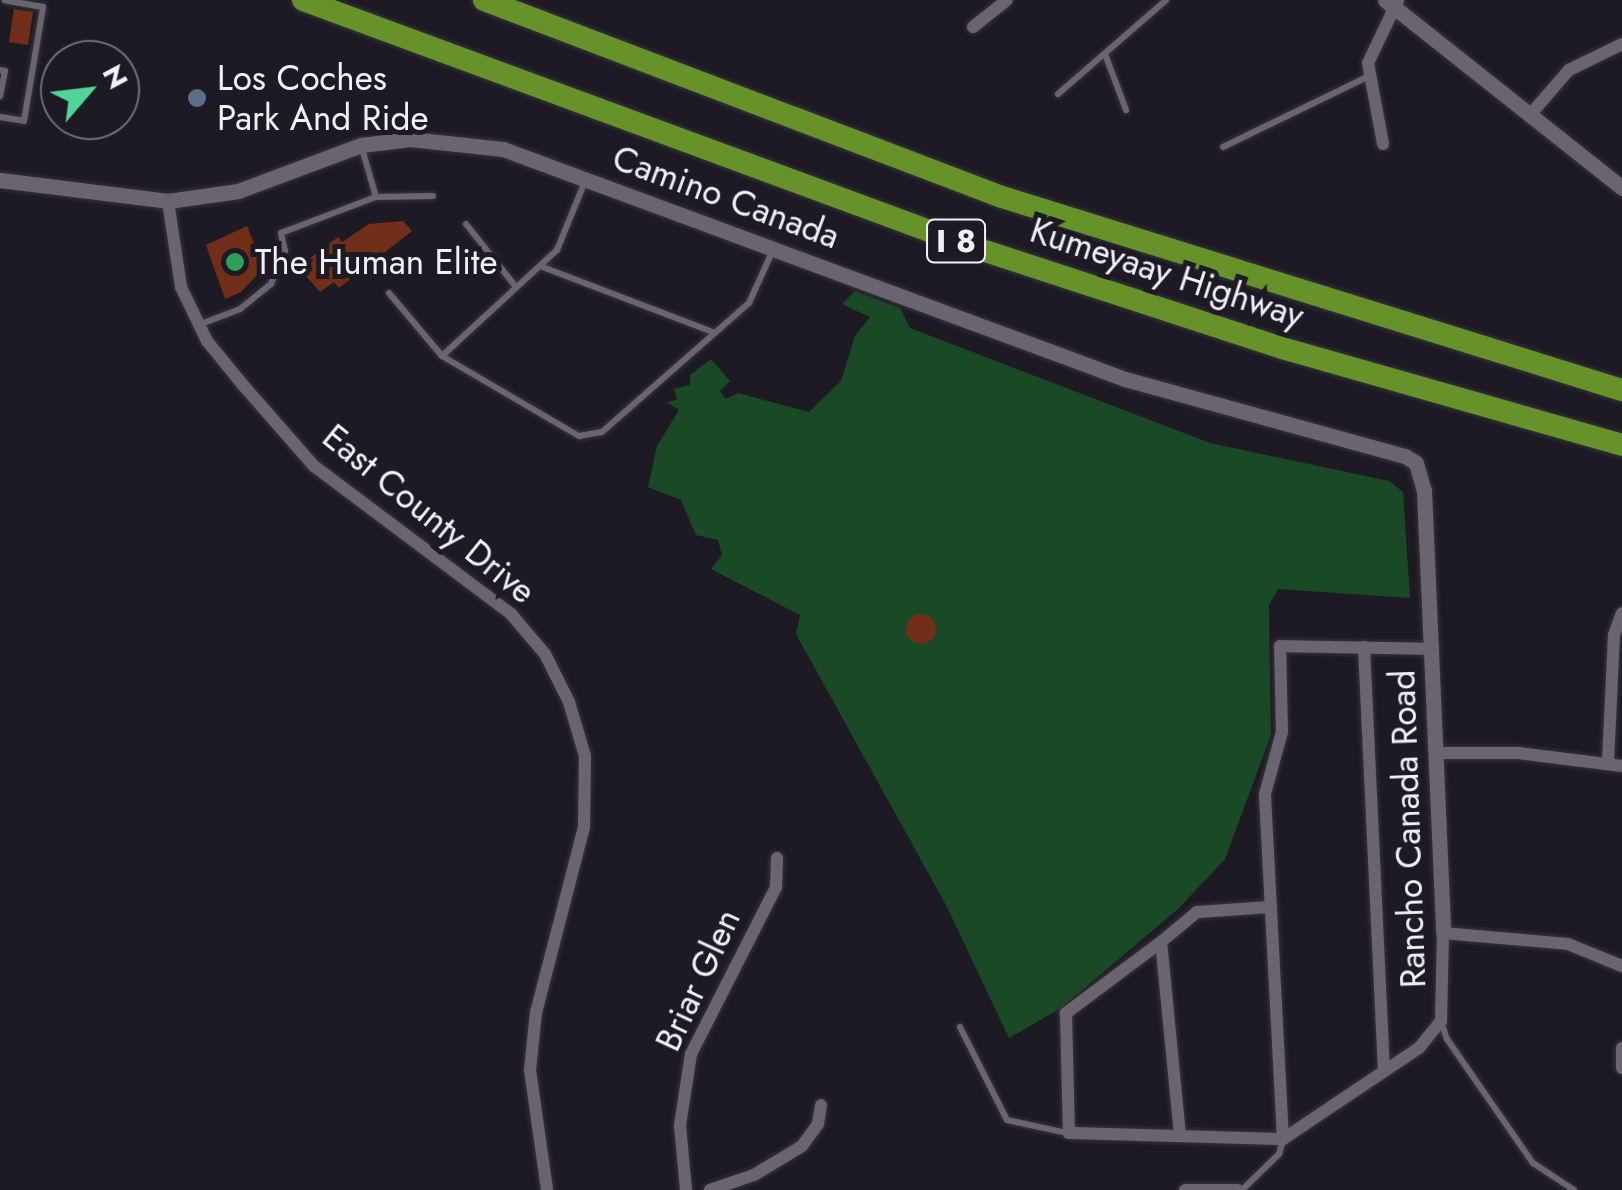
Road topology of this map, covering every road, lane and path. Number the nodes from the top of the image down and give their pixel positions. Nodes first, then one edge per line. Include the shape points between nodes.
1 (304, 0) edge
2 (484, 0) edge
3 (1007, 0) edge
4 (1166, 0) edge
5 (2, 2) edge
6 (1392, 2) edge
7 (973, 27) dead end
8 (1622, 44) edge
9 (1105, 54) junction
10 (3, 71) edge
11 (1370, 76) junction
12 (1058, 94) dead end
13 (0, 97) edge
14 (1126, 110) dead end
15 (1530, 115) junction
16 (0, 117) edge
17 (1383, 144) dead end
18 (361, 145) junction
19 (1223, 147) dead end
20 (586, 178) junction
21 (0, 180) edge
22 (1622, 188) edge
23 (376, 196) junction
24 (433, 196) dead end
25 (168, 201) junction
26 (466, 224) dead end
27 (775, 247) junction
28 (540, 266) junction
29 (516, 287) junction
30 (389, 293) dead end
31 (199, 324) junction
32 (715, 334) junction
33 (442, 356) junction
34 (1622, 390) edge
35 (1622, 445) edge
36 (1416, 463) joint
37 (1622, 613) edge
38 (1364, 646) junction
39 (1433, 649) junction
40 (1435, 753) junction
41 (1615, 764) edge
42 (776, 858) dead end
43 (1271, 908) junction
44 (1443, 933) junction
45 (1161, 942) junction
46 (1622, 966) edge
47 (1441, 1021) junction
48 (960, 1027) dead end
49 (1622, 1048) edge
50 (1622, 1068) edge
51 (1384, 1072) junction
52 (821, 1106) dead end
53 (1068, 1133) junction
54 (1180, 1135) junction
55 (1283, 1139) junction
56 (547, 1190) edge
57 (686, 1190) edge
58 (710, 1190) edge
59 (1186, 1190) edge
60 (1240, 1190) edge
61 (1574, 1190) edge

1 - 35 highway, Kumeyaay Highway / I 8 via 973,247 1300,353
2 - 34 highway, Kumeyaay Highway / I 8 via 1002,197
3 - 7 street
4 - 9 lane
5 - 16 lane via 43,7 24,120
6 - 11 street via 1375,38
6 - 15 street
8 - 15 street via 1569,70
9 - 12 lane
9 - 14 lane
10 - 13 lane
11 - 17 street
11 - 19 lane
15 - 22 street
18 - 20 street, Camino Canada via 458,141
18 - 23 lane
18 - 25 street, Camino Canada via 238,191
20 - 27 street, Camino Canada
20 - 28 lane via 557,250
21 - 25 street, Camino Canada
23 - 24 lane
23 - 31 lane via 281,233 285,251 271,284 246,305
25 - 31 street, East County Drive via 181,287
26 - 29 lane
27 - 32 lane via 750,303
27 - 36 street, Camino Canada via 1125,379 1394,450
28 - 29 lane
28 - 32 lane
29 - 33 lane
30 - 33 lane
31 - 56 street, East County Drive via 314,466 511,614 545,654 569,702 584,756 584,826 539,999 530,1070
32 - 33 lane via 602,432 580,436
36 - 39 street, Rancho Canada Road via 1424,491
37 - 41 street via 1614,635
38 - 39 street
38 - 43 street via 1280,646 1282,732 1265,794
38 - 51 street
39 - 40 street, Rancho Canada Road
40 - 41 street
40 - 44 street, Rancho Canada Road
42 - 57 street, Briar Glen via 776,887 691,1054 680,1125
43 - 45 street via 1196,912
43 - 55 street
44 - 46 street via 1568,944
44 - 47 street, Rancho Canada Road
45 - 53 street via 1066,1013
45 - 54 street
47 - 51 street, Rancho Canada Road via 1420,1048
47 - 61 lane via 1533,1163
48 - 53 lane via 1006,1120
49 - 50 street
51 - 55 street, Rancho Canada Road
52 - 58 street via 818,1124 802,1146 754,1175
53 - 54 street
54 - 55 street
55 - 60 lane via 1279,1154
59 - 60 street

